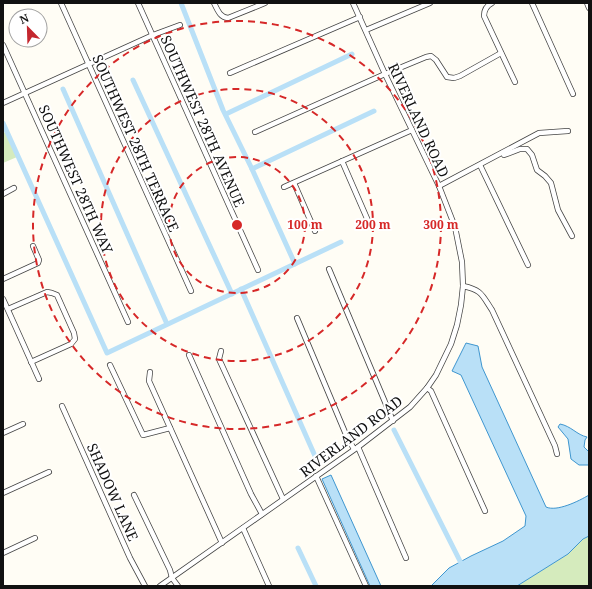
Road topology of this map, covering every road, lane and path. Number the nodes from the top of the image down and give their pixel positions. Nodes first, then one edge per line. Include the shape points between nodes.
1 (61, 3) edge
2 (138, 3) edge
3 (214, 3) edge
4 (265, 3) edge
5 (353, 3) edge
6 (430, 3) edge
7 (492, 3) edge
8 (532, 3) edge
9 (587, 3) edge
10 (589, 8) edge
11 (360, 17) junction
12 (180, 24) dead end
13 (366, 30) junction
14 (152, 35) junction
15 (3, 45) edge
16 (501, 53) junction
17 (89, 64) junction
18 (230, 73) dead end
19 (384, 74) junction
20 (515, 82) dead end
21 (25, 93) junction
22 (573, 94) dead end
23 (3, 103) edge
24 (412, 130) junction
25 (568, 131) dead end
26 (255, 132) dead end
27 (495, 158) junction
28 (342, 161) junction
29 (480, 165) junction
30 (294, 183) junction
31 (438, 186) junction
32 (14, 188) dead end
33 (284, 188) dead end
34 (3, 194) edge
35 (369, 223) dead end
36 (315, 231) dead end
37 (572, 236) dead end
38 (33, 246) dead end
39 (528, 265) dead end
40 (330, 269) dead end
41 (258, 270) dead end
42 (3, 278) edge
43 (463, 286) junction
44 (191, 291) dead end
45 (3, 299) edge
46 (8, 309) junction
47 (297, 318) dead end
48 (128, 322) dead end
49 (220, 351) dead end
50 (189, 355) dead end
51 (31, 362) junction
52 (110, 365) dead end
53 (150, 372) dead end
54 (39, 379) dead end
55 (427, 388) junction
56 (62, 406) dead end
57 (393, 420) junction
58 (23, 424) dead end
59 (170, 428) junction
60 (3, 434) edge
61 (356, 448) junction
62 (557, 454) dead end
63 (49, 472) dead end
64 (316, 476) junction
65 (3, 493) edge
66 (134, 495) dead end
67 (283, 499) junction
68 (485, 511) dead end
69 (262, 514) junction
70 (242, 528) junction
71 (35, 538) dead end
72 (222, 543) junction
73 (3, 553) edge
74 (406, 558) dead end
75 (172, 578) junction
76 (145, 586) edge
77 (160, 586) edge
78 (178, 586) edge
79 (269, 586) edge
80 (366, 586) edge

1 - 17 street, SOUTHWEST 28TH TERRACE
2 - 14 street, SOUTHWEST 28TH AVENUE
3 - 4 street via 223,18
5 - 11 street, RIVERLAND ROAD
6 - 13 street
7 - 16 street via 484,10 484,16
8 - 22 street
9 - 10 street
11 - 13 street, RIVERLAND ROAD
11 - 18 street
12 - 14 street
13 - 19 street, RIVERLAND ROAD
14 - 17 street
14 - 41 street, SOUTHWEST 28TH AVENUE
15 - 21 street, SOUTHWEST 28TH WAY
16 - 19 street via 454,78 447,77 431,56
16 - 20 street
17 - 21 street
17 - 44 street, SOUTHWEST 28TH TERRACE
19 - 24 street, RIVERLAND ROAD
19 - 26 street
21 - 23 street
21 - 48 street, SOUTHWEST 28TH WAY
24 - 28 street
24 - 31 street, RIVERLAND ROAD
25 - 27 street via 539,133
27 - 29 street
27 - 37 street via 527,149 537,170 551,183 558,210
28 - 30 street
28 - 35 street
29 - 31 street
29 - 39 street
30 - 33 street
30 - 36 street
31 - 43 street, RIVERLAND ROAD via 455,227 462,262
32 - 34 street
38 - 42 street via 38,263
40 - 57 street
43 - 55 street, RIVERLAND ROAD via 459,318 451,344
43 - 62 street via 475,288 480,292 492,310
45 - 46 street
46 - 51 street
46 - 51 street via 47,292 52,293 57,296 74,333 71,344
47 - 61 street via 347,437
49 - 67 street via 218,359
50 - 69 street
51 - 54 street
52 - 59 street via 143,435
53 - 59 street via 149,381
55 - 57 street, RIVERLAND ROAD via 410,407
55 - 68 street via 431,391
56 - 76 street, SHADOW LANE
57 - 61 street, RIVERLAND ROAD
58 - 60 street
59 - 72 street
61 - 64 street, RIVERLAND ROAD
61 - 74 street
63 - 65 street
64 - 67 street, RIVERLAND ROAD
64 - 80 street
66 - 75 street
67 - 69 street, RIVERLAND ROAD
69 - 70 street, RIVERLAND ROAD
70 - 72 street, RIVERLAND ROAD
70 - 79 street
71 - 73 street
72 - 75 street, RIVERLAND ROAD
75 - 77 street, RIVERLAND ROAD
75 - 78 street

